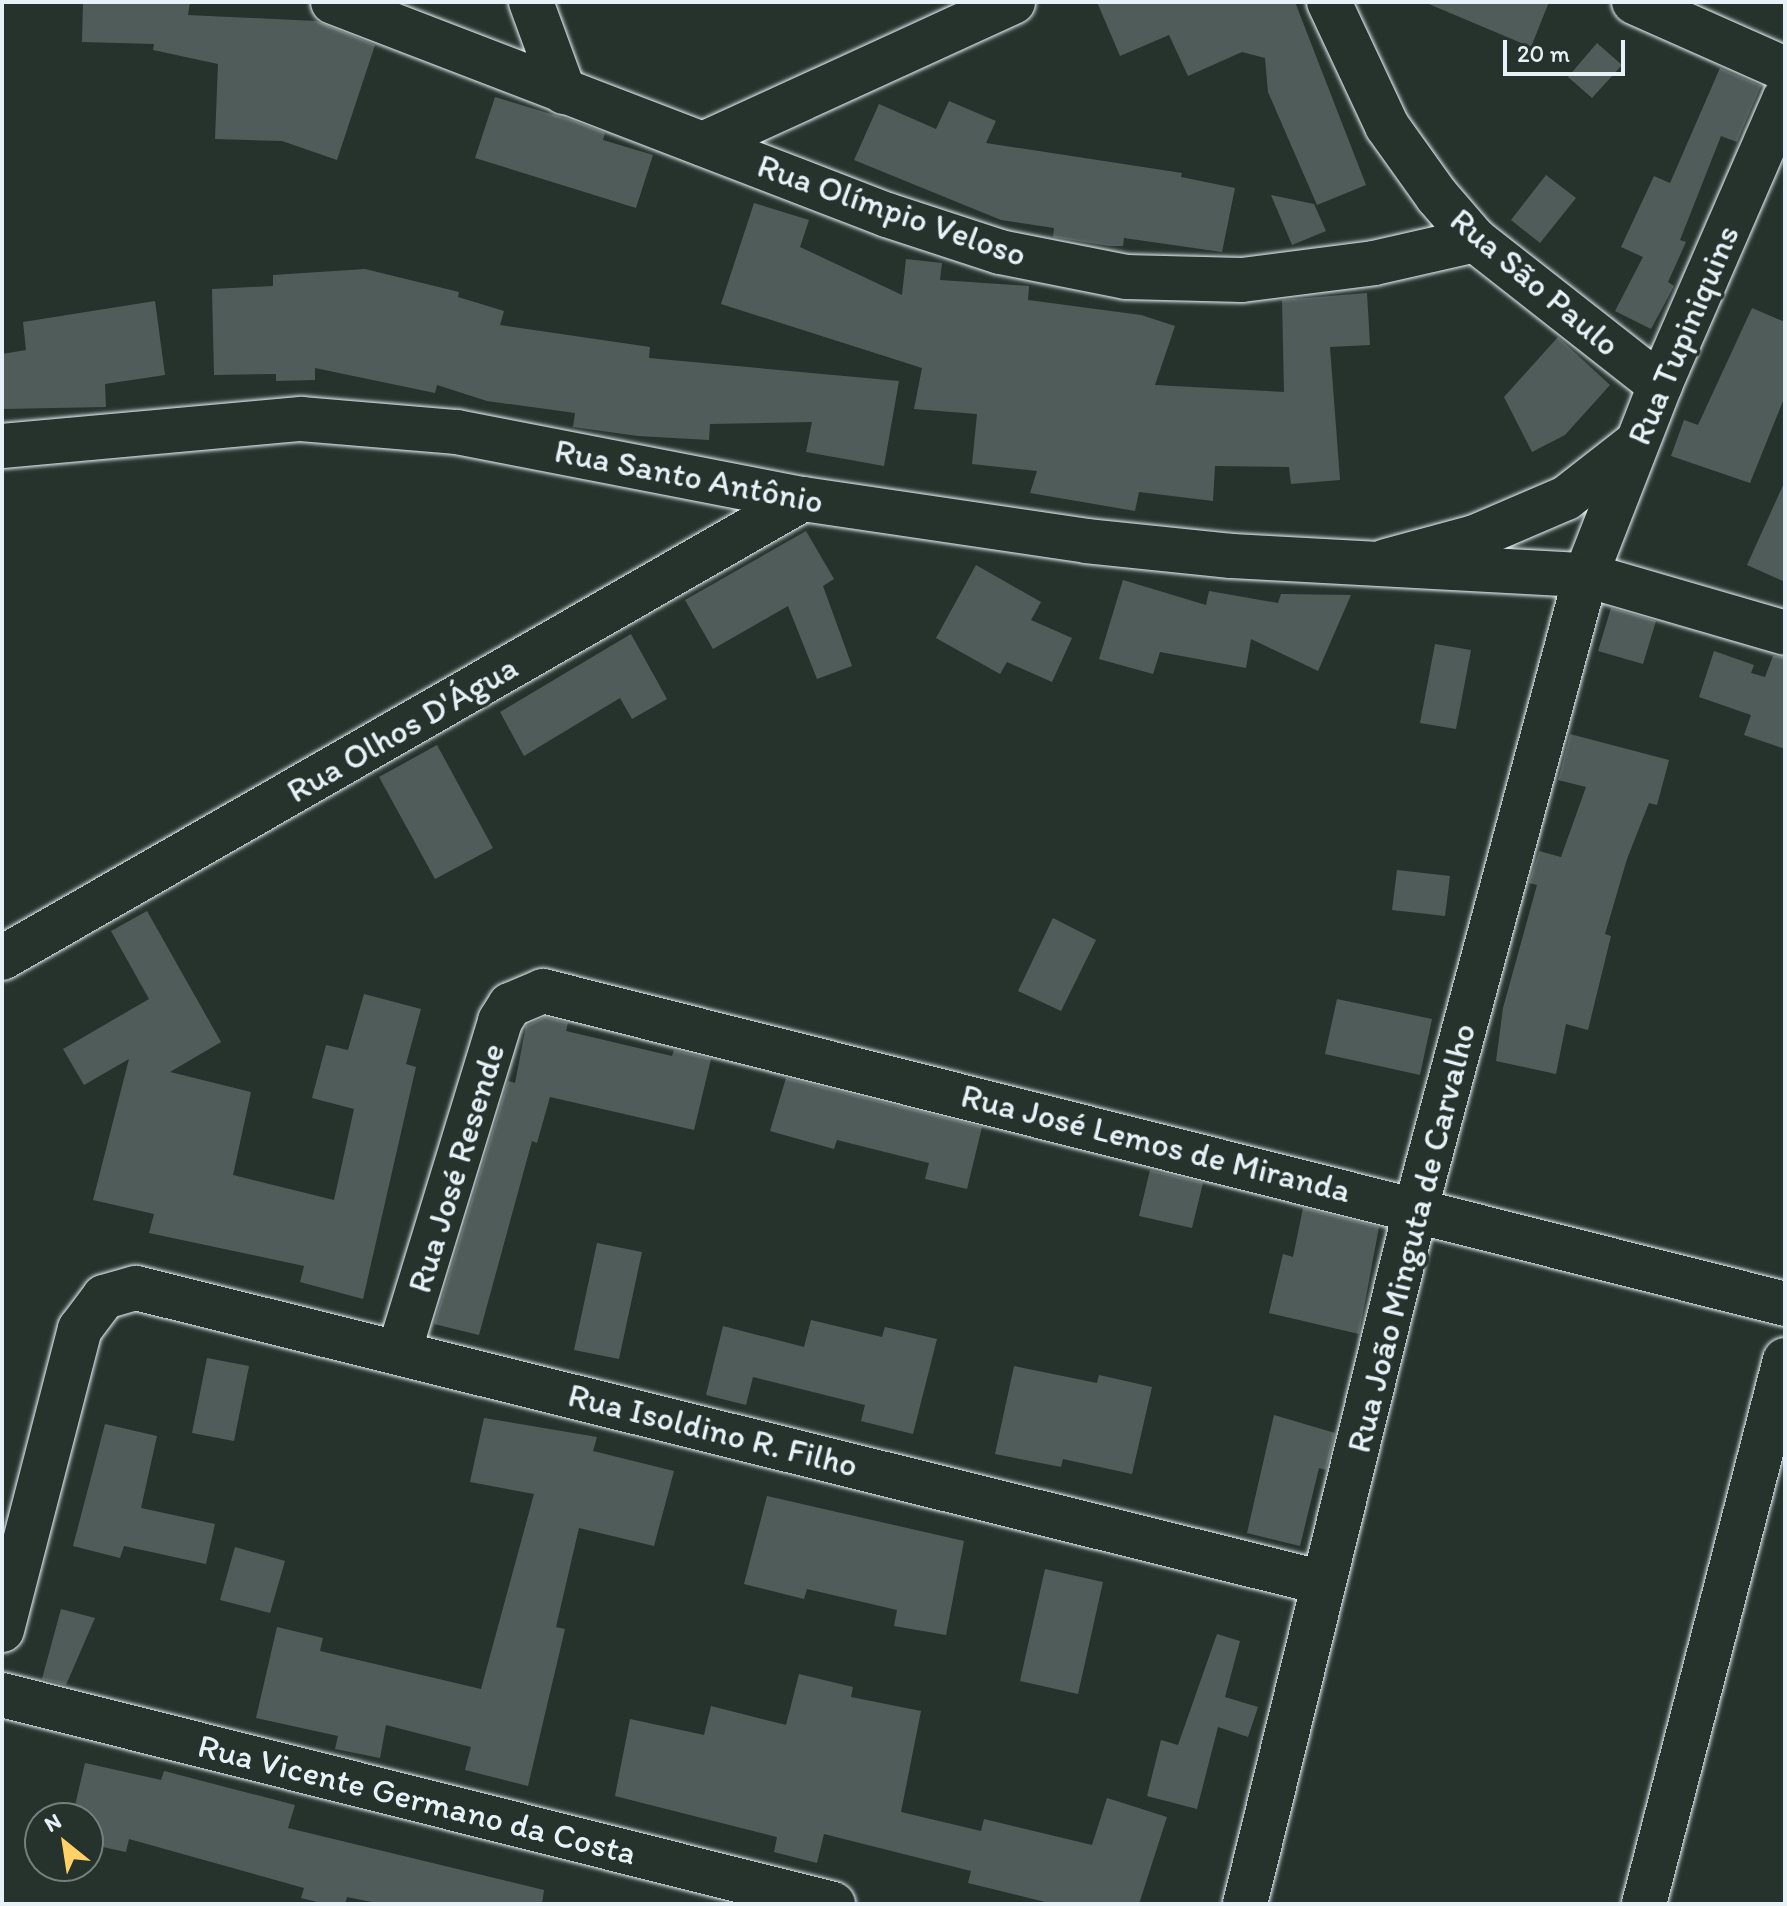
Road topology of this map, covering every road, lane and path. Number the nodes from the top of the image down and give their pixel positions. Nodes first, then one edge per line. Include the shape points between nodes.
1 (333, 2) edge
2 (531, 2) edge
3 (1013, 2) edge
4 (1329, 2) edge
5 (1634, 2) edge
6 (934, 18) edge
7 (1785, 69) edge
8 (564, 92) junction
9 (1785, 98) edge
10 (703, 144) junction
11 (1475, 240) junction
12 (1660, 385) junction
13 (1637, 442) junction
14 (2, 446) edge
15 (803, 499) junction
16 (1376, 564) junction
17 (1586, 575) junction
18 (1785, 633) edge
19 (2, 958) edge
20 (527, 994) joint
21 (1416, 1208) junction
22 (1785, 1304) edge
23 (399, 1352) junction
24 (1785, 1360) edge
25 (1324, 1583) junction
26 (2, 1630) edge
27 (2, 1695) edge
28 (833, 1904) edge
29 (1245, 1904) edge
30 (1644, 1904) edge

1 - 8 street, Rua Olímpio Veloso
2 - 8 street
3 - 6 street
4 - 11 street, Rua São Paulo via 1387,126
5 - 7 street
6 - 10 street
8 - 10 street, Rua Olímpio Veloso
9 - 12 street, Rua Tupiniquins
10 - 11 street, Rua Olímpio Veloso via 1000,252 1126,277 1242,280 1374,263
11 - 12 street, Rua São Paulo
12 - 13 street, Rua Tupiniquins
13 - 16 street, Rua Santo Antônio via 1566,498 1475,537
13 - 17 street, Rua Tupiniquins
14 - 15 street, Rua Santo Antônio via 301,419 457,432
15 - 16 street, Rua Santo Antônio via 1086,541
15 - 19 street, Rua Olhos D'Água
16 - 17 street, Rua Santo Antônio
17 - 18 street, Rua Santo Antônio
17 - 21 street, Rua João Minguta de Carvalho
20 - 21 street, Rua José Lemos de Miranda via 559,992
20 - 23 street, Rua José Resende via 510,1005 500,1021
21 - 22 street, Rua José Lemos de Miranda
21 - 25 street, Rua João Minguta de Carvalho
23 - 25 street, Rua Isoldino R. Filho
23 - 26 street, Rua Isoldino R. Filho via 136,1288 104,1297 80,1329
24 - 30 street
25 - 29 street, Rua João Minguta de Carvalho
27 - 28 street, Rua Vicente Germano da Costa

